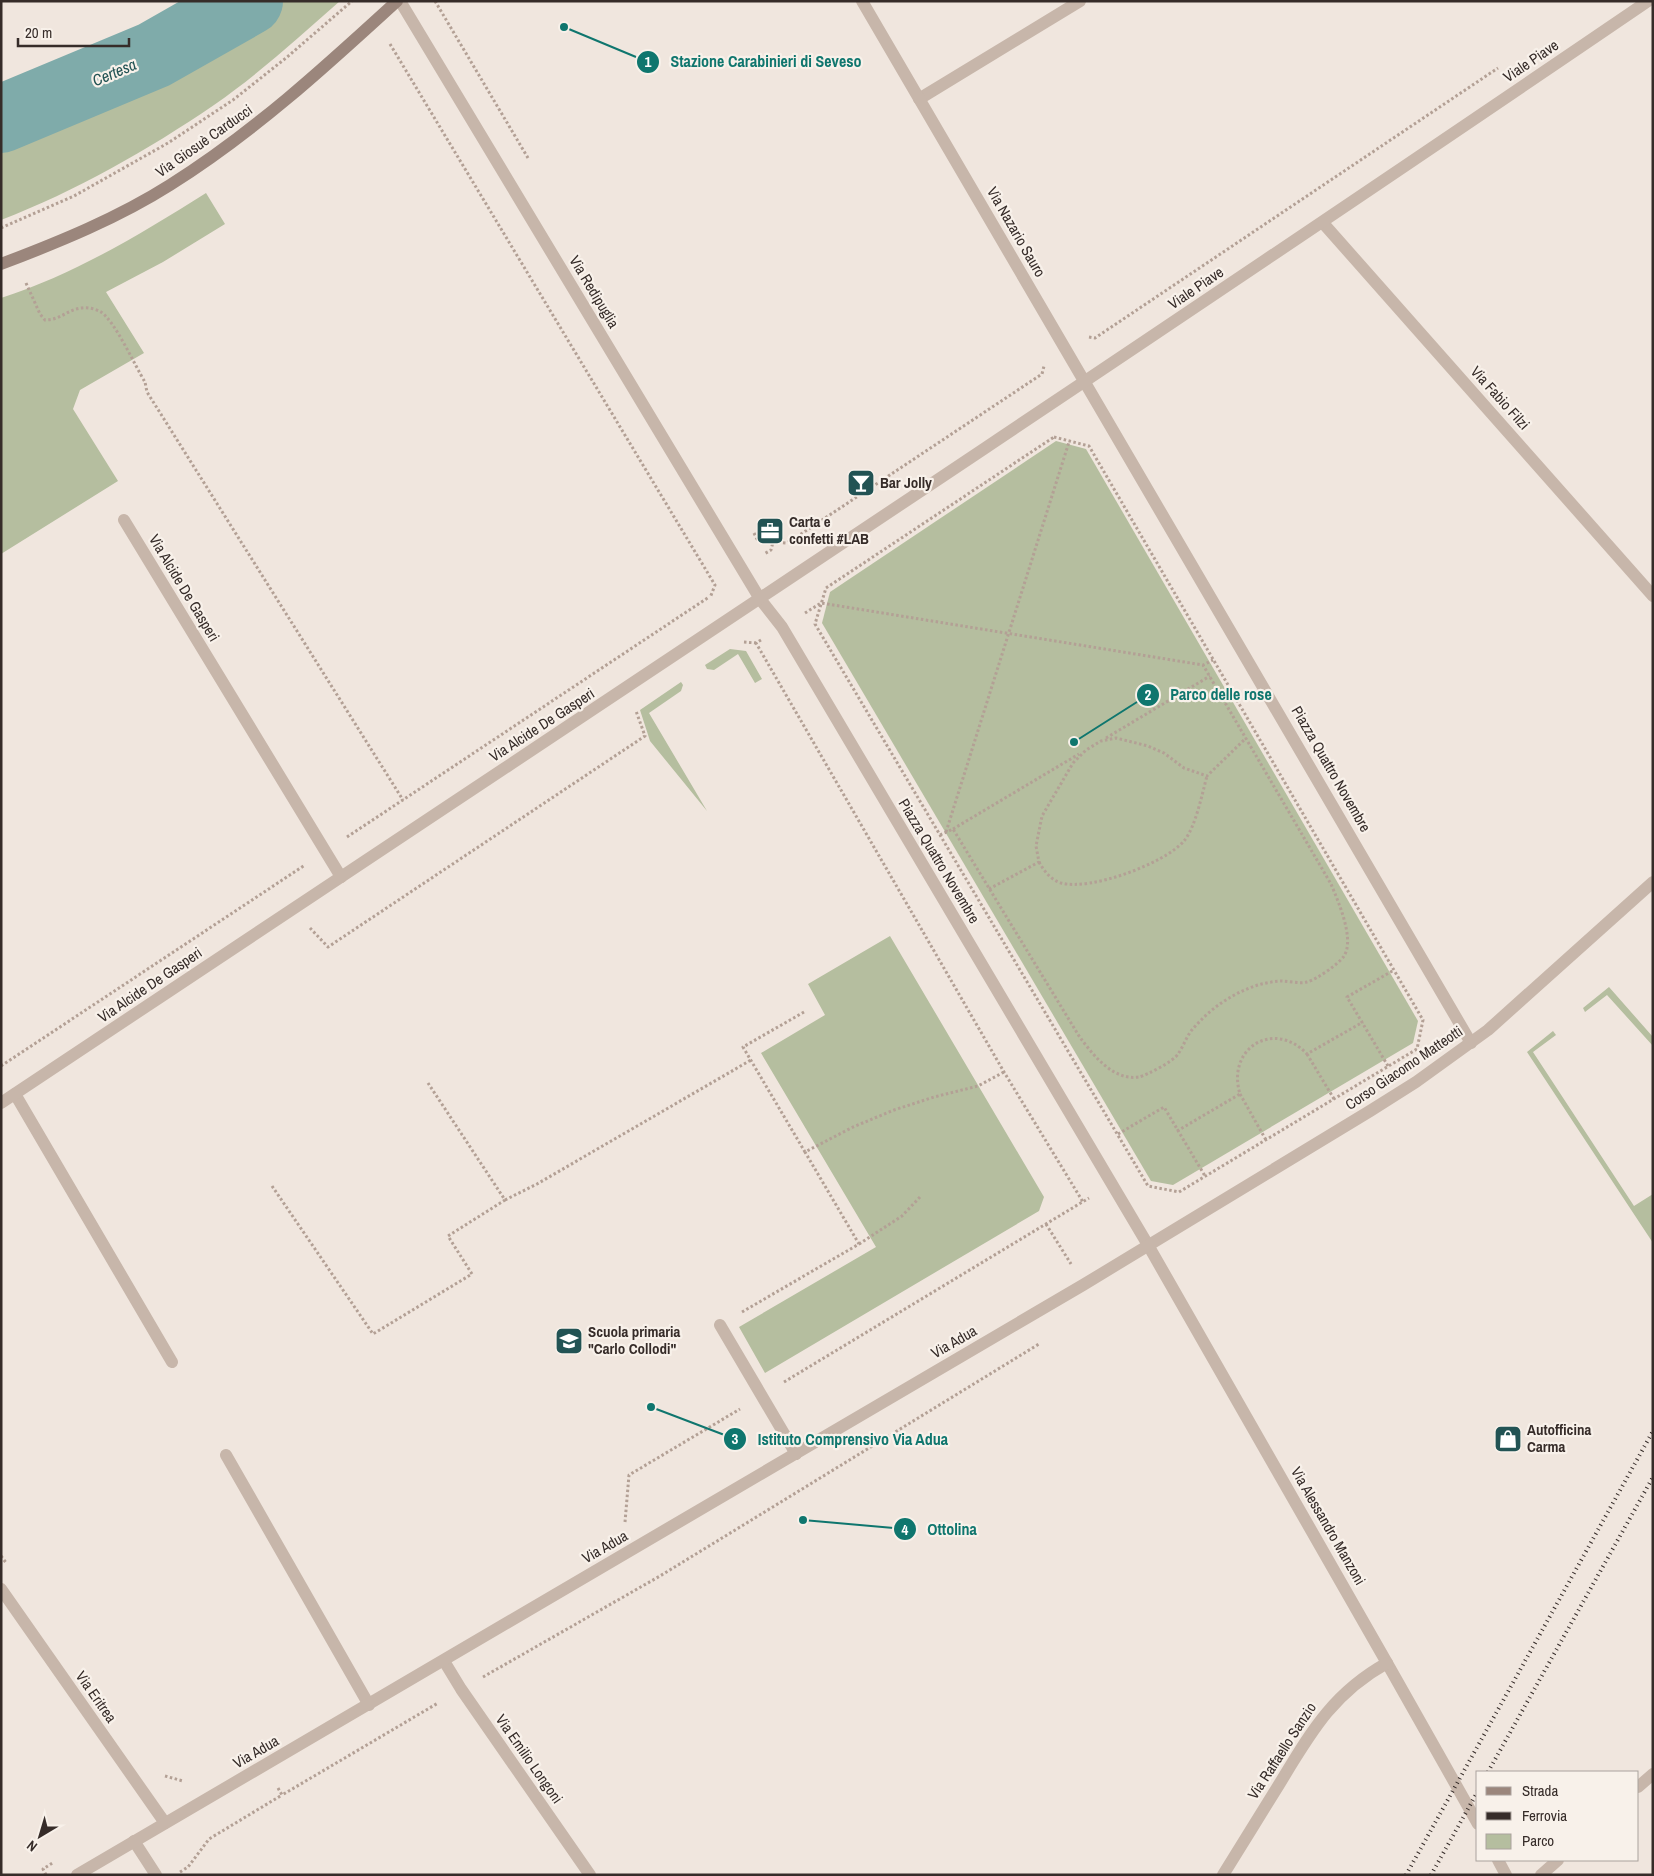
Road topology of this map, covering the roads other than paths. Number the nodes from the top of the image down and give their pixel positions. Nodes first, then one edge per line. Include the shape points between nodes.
1 (399, 1) edge
2 (862, 1) edge
3 (1080, 1) edge
4 (1648, 1) edge
5 (919, 99) junction
6 (1323, 223) junction
7 (1, 264) edge
8 (1084, 382) junction
9 (124, 520) dead end
10 (1653, 596) edge
11 (760, 599) junction
12 (341, 877) junction
13 (1653, 882) edge
14 (1471, 1043) junction
15 (15, 1094) junction
16 (1, 1103) edge
17 (1148, 1245) junction
18 (720, 1324) road end
19 (172, 1362) dead end
20 (796, 1454) junction
21 (226, 1455) dead end
22 (1, 1589) edge
23 (444, 1661) junction
24 (1388, 1663) junction
25 (369, 1705) junction
26 (1653, 1774) edge
27 (1639, 1786) edge
28 (1476, 1820) edge
29 (165, 1823) junction
30 (134, 1841) junction
31 (1499, 1861) edge
32 (1557, 1861) edge
33 (77, 1875) edge
34 (156, 1875) edge
35 (590, 1875) edge
36 (1224, 1875) edge
37 (1506, 1875) edge
38 (1541, 1875) edge

1 - 7 street, Via Giosuè Carducci via 271,114 169,186 124,211
1 - 11 street, Via Redipuglia
2 - 5 street, Via Nazario Sauro
3 - 5 street
4 - 6 street, Viale Piave
5 - 8 street, Via Nazario Sauro
6 - 8 street, Viale Piave
6 - 10 street, Via Fabio Filzi
8 - 11 street, Viale Piave
8 - 14 street, Piazza Quattro Novembre
9 - 12 street, Via Alcide De Gasperi
11 - 12 street, Via Alcide De Gasperi
11 - 17 street, Piazza Quattro Novembre via 782,627
12 - 15 street, Via Alcide De Gasperi
13 - 14 street, Corso Giacomo Matteotti via 1517,1006
14 - 17 street, Corso Giacomo Matteotti via 1370,1111
15 - 16 street, Via Alcide De Gasperi
15 - 19 street
17 - 20 street, Via Adua
17 - 24 street, Via Alessandro Manzoni
18 - 20 street
20 - 23 street, Via Adua
21 - 25 street
22 - 29 street, Via Eritrea
23 - 25 street, Via Adua
23 - 35 street, Via Emilio Longoni
24 - 28 street, Via Alessandro Manzoni
24 - 36 street, Via Raffaello Sanzio via 1369,1673 1332,1705 1311,1733
25 - 29 street, Via Adua
26 - 27 street
29 - 30 street, Via Adua
30 - 33 street, Via Adua
30 - 34 street
31 - 37 street
32 - 38 street

